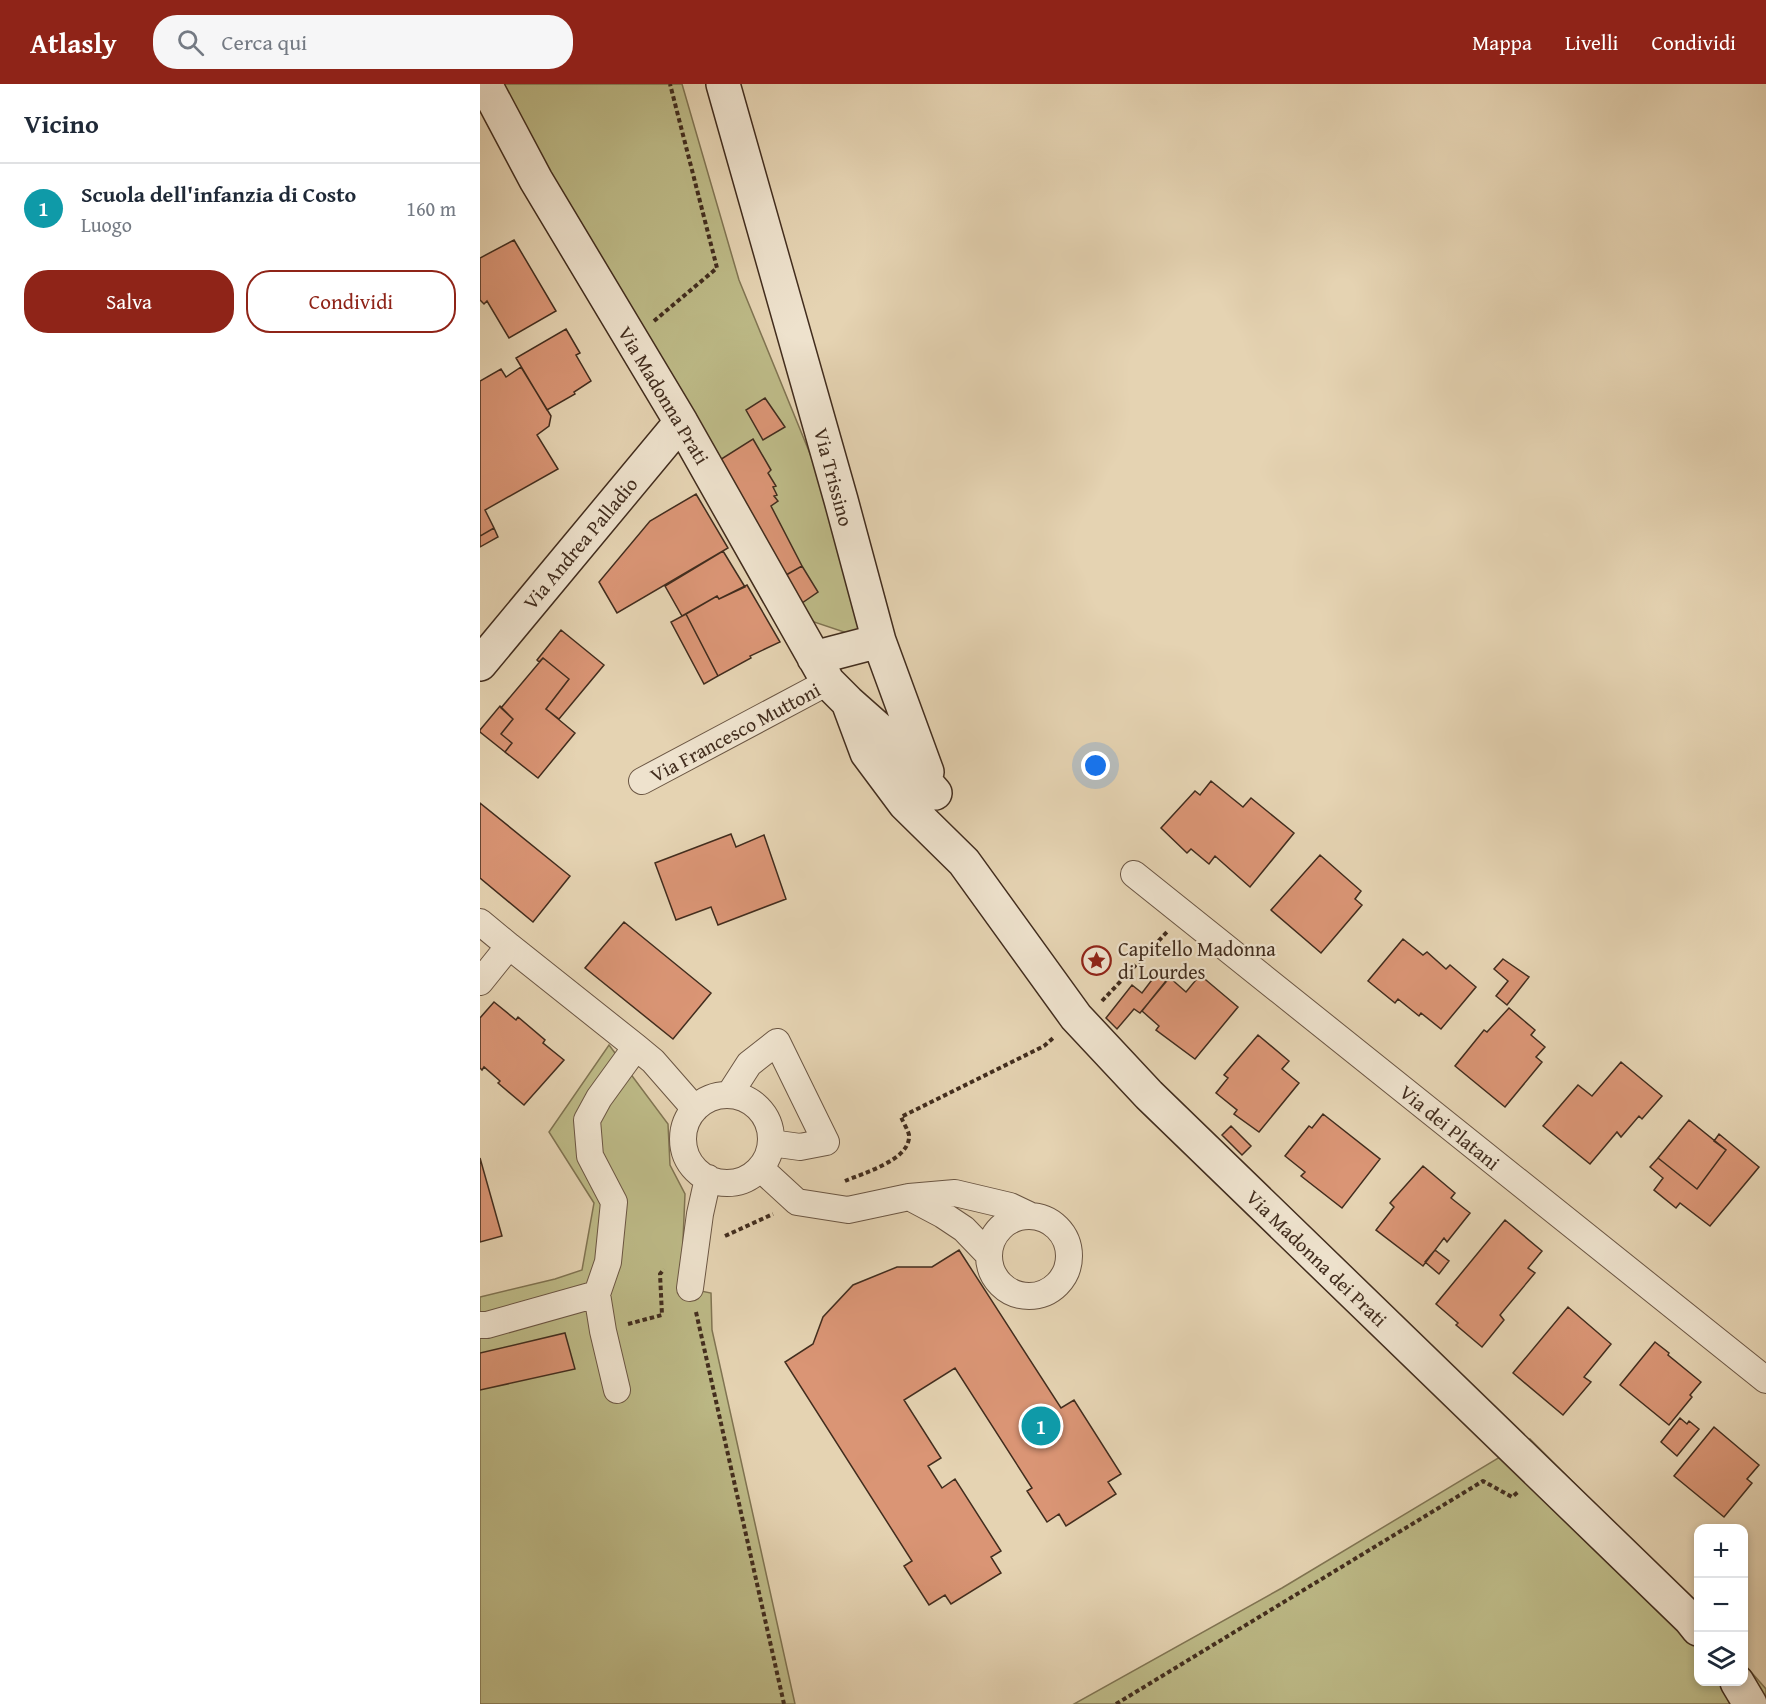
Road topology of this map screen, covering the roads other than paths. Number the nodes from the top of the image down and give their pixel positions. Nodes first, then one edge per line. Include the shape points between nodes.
1 (485, 84) edge
2 (723, 84) edge
3 (681, 422) junction
4 (879, 641) junction
5 (480, 664) edge
6 (830, 681) junction
7 (642, 781) dead end
8 (935, 793) junction
9 (964, 862) junction
10 (1134, 874) dead end
11 (480, 922) edge
12 (509, 946) junction
13 (480, 982) edge
14 (636, 1047) junction
15 (729, 1095) junction
16 (695, 1109) junction
17 (771, 1143) junction
18 (760, 1168) junction
19 (708, 1178) junction
20 (909, 1197) junction
21 (1031, 1216) junction
22 (989, 1255) junction
23 (690, 1288) road end
24 (597, 1294) junction
25 (480, 1325) edge
26 (1766, 1380) edge
27 (617, 1390) dead end
28 (1694, 1624) edge
29 (1739, 1686) edge
30 (1750, 1704) edge

1 - 3 main road, Via Madonna Prati via 536,180
2 - 4 main road, Via Trissino
3 - 5 main road, Via Andrea Palladio
3 - 6 main road, Via Madonna Prati
4 - 6 main road
4 - 8 main road, Via Trissino
6 - 7 street, Via Francesco Muttoni
6 - 8 main road via 883,733
6 - 9 main road via 867,753 892,787
8 - 9 main road, Via Trissino
9 - 28 main road, Via Madonna dei Prati via 1076,1017 1149,1095
10 - 26 street, Via dei Platani
11 - 12 street
12 - 13 street
12 - 14 street
14 - 16 street
14 - 24 street via 587,1119 590,1156 614,1202 608,1263
15 - 16 street via 705,1101
15 - 17 street via 743,1098 764,1115
15 - 17 street via 749,1064 777,1042 826,1142 800,1146
16 - 19 street via 688,1119 683,1141 691,1163
17 - 18 street
18 - 19 street via 749,1178 735,1182
18 - 20 street via 797,1202 848,1210
19 - 23 street
20 - 21 street via 955,1193 1010,1206
20 - 22 street via 964,1229
21 - 22 street via 1008,1222 998,1231
21 - 22 street via 1054,1225 1068,1245 1068,1270 1052,1290 1028,1297 1016,1295 996,1279
24 - 25 street
24 - 27 street
29 - 30 main road

